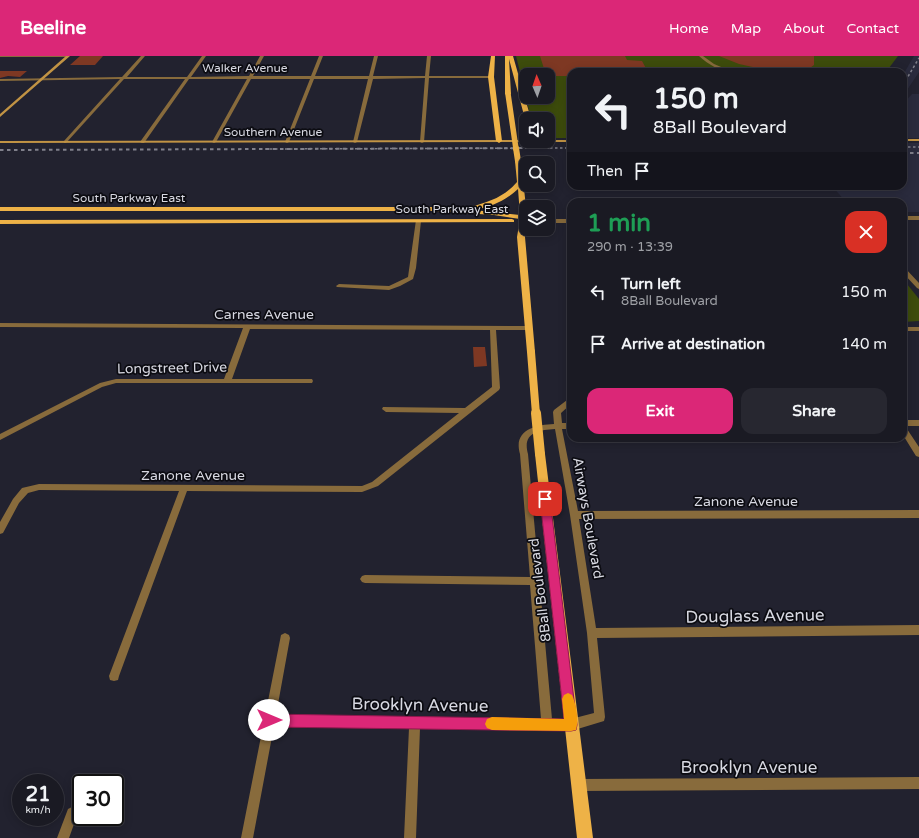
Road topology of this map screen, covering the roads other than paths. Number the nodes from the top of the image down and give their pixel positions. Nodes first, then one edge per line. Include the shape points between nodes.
1 (0, 56) edge
2 (68, 56) edge
3 (143, 56) edge
4 (204, 56) edge
5 (262, 56) edge
6 (321, 56) edge
7 (376, 56) edge
8 (429, 56) edge
9 (493, 56) edge
10 (506, 56) edge
11 (511, 56) edge
12 (701, 56) edge
13 (501, 67) dead end
14 (720, 68) edge
15 (250, 77) junction
16 (371, 77) junction
17 (427, 77) junction
18 (491, 77) junction
19 (124, 78) junction
20 (188, 78) junction
21 (313, 78) junction
22 (0, 80) edge
23 (41, 80) junction
24 (508, 93) junction
25 (526, 112) edge
26 (0, 116) edge
27 (907, 140) edge
28 (919, 140) edge
29 (499, 141) junction
30 (519, 141) edge
31 (555, 141) edge
32 (567, 141) edge
33 (0, 142) edge
34 (66, 142) junction
35 (142, 142) junction
36 (214, 142) junction
37 (286, 142) junction
38 (355, 142) junction
39 (422, 142) junction
40 (519, 168) edge
41 (519, 183) edge
42 (267, 209) junction
43 (0, 210) edge
44 (457, 210) junction
45 (519, 217) edge
46 (907, 218) edge
47 (919, 218) edge
48 (519, 219) edge
49 (263, 221) junction
50 (418, 221) junction
51 (555, 221) edge
52 (567, 221) edge
53 (0, 222) edge
54 (522, 236) edge
55 (907, 273) edge
56 (339, 286) dead end
57 (919, 287) edge
58 (0, 324) edge
59 (246, 327) junction
60 (493, 328) junction
61 (528, 328) junction
62 (907, 329) edge
63 (919, 329) edge
64 (227, 381) junction
65 (309, 381) dead end
66 (567, 403) edge
67 (386, 409) dead end
68 (467, 411) junction
69 (907, 423) edge
70 (919, 423) edge
71 (558, 426) junction
72 (567, 426) edge
73 (907, 434) edge
74 (0, 437) edge
75 (919, 454) edge
76 (184, 488) junction
77 (919, 514) edge
78 (574, 515) junction
79 (0, 530) edge
80 (365, 579) dead end
81 (534, 580) junction
82 (919, 630) edge
83 (592, 634) junction
84 (285, 638) dead end
85 (114, 676) dead end
86 (269, 720) junction
87 (415, 722) junction
88 (547, 725) junction
89 (571, 725) junction
90 (919, 783) edge
91 (579, 785) junction
92 (72, 812) dead end
93 (63, 838) edge
94 (247, 838) edge
95 (410, 838) edge
96 (585, 838) edge

1 - 2 street
2 - 23 main road
3 - 19 street
4 - 20 street
5 - 15 street
6 - 21 street
7 - 16 street
8 - 17 street
9 - 18 main road
10 - 24 main road
11 - 25 main road
12 - 14 street
13 - 24 main road
15 - 20 street, Walker Avenue
15 - 21 street, Walker Avenue
15 - 36 street
16 - 17 street, Walker Avenue
16 - 21 street, Walker Avenue
16 - 38 street
17 - 18 street, Walker Avenue
17 - 39 street
18 - 29 main road
19 - 20 street, Walker Avenue
19 - 23 street, Walker Avenue
19 - 34 street
20 - 35 street
21 - 37 street
22 - 23 street, Walker Avenue
23 - 26 main road
24 - 40 main road, 8Ball Boulevard, bridge
27 - 28 main road
29 - 30 main road, Southern Avenue
29 - 39 main road, Southern Avenue
31 - 32 main road, Southern Avenue
33 - 34 main road, Southern Avenue
34 - 35 main road, Southern Avenue
35 - 36 main road, Southern Avenue
36 - 37 main road, Southern Avenue
37 - 38 main road, Southern Avenue
38 - 39 main road, Southern Avenue
41 - 44 main road via 501,200
42 - 43 main road, South Parkway East
42 - 44 main road, South Parkway East
42 - 49 main road
44 - 45 main road, South Parkway East
46 - 47 street
48 - 50 main road, South Parkway East
49 - 50 main road, South Parkway East
49 - 53 main road, South Parkway East
50 - 56 street via 411,278 389,288
51 - 52 street
54 - 61 main road, 8Ball Boulevard
55 - 57 street
58 - 59 street, Carnes Avenue
59 - 60 street, Carnes Avenue
59 - 64 street
60 - 61 street, Carnes Avenue
60 - 68 street via 496,388
61 - 89 main road, 8Ball Boulevard, bridge
62 - 63 street
64 - 65 street, Longstreet Drive
64 - 74 street, Longstreet Drive via 116,381 100,385
66 - 71 street via 557,412
67 - 68 street
68 - 76 street, Zanone Avenue via 375,484 362,489
69 - 70 street
71 - 72 street
71 - 78 street, Airways Boulevard
71 - 81 street via 532,430 525,434 522,444
73 - 75 street
76 - 79 street, Zanone Avenue via 39,487 25,490
76 - 85 street
77 - 78 street, Zanone Avenue
78 - 83 street, Airways Boulevard
80 - 81 street
81 - 88 street
82 - 83 street, Douglass Avenue
83 - 89 street, Airways Boulevard via 600,718
84 - 86 street
86 - 87 street, Brooklyn Avenue
86 - 94 street
87 - 88 street, Brooklyn Avenue
87 - 95 street
88 - 89 street, Brooklyn Avenue
89 - 91 main road, 8Ball Boulevard
90 - 91 street, Brooklyn Avenue
91 - 96 main road, 8Ball Boulevard
92 - 93 street

